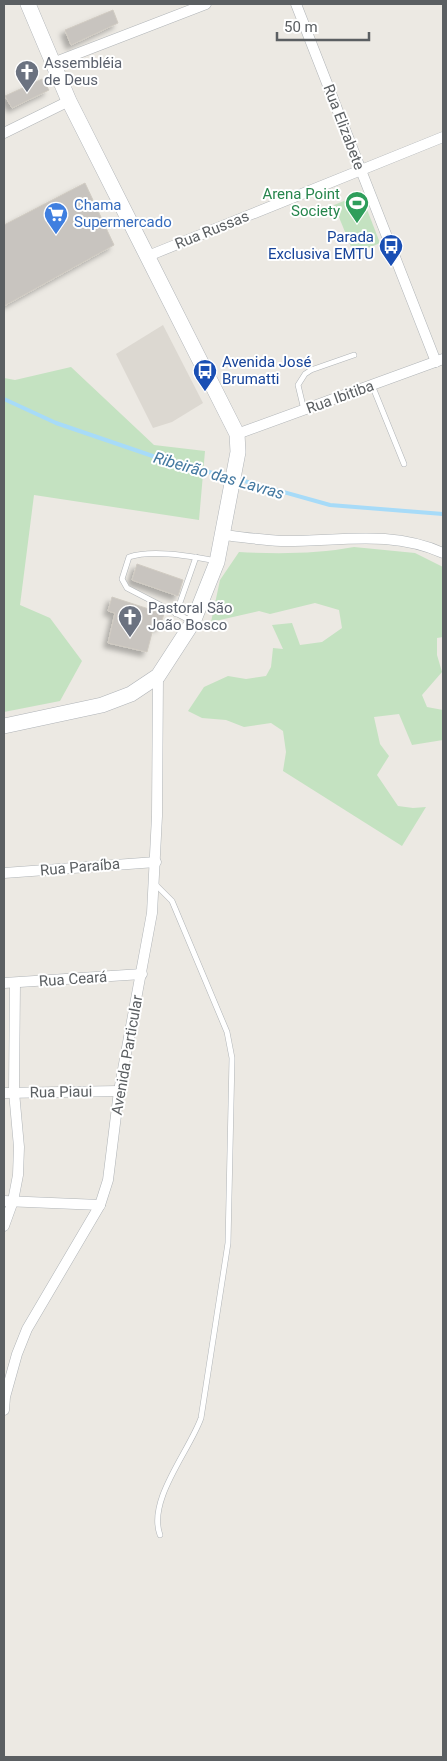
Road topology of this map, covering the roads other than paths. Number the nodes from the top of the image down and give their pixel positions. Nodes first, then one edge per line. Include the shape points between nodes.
1 (28, 4) edge
2 (206, 4) edge
3 (296, 4) edge
4 (53, 63) junction
5 (69, 101) junction
6 (4, 133) edge
7 (443, 137) edge
8 (360, 168) junction
9 (148, 256) junction
10 (354, 355) dead end
11 (440, 360) edge
12 (372, 385) junction
13 (304, 410) junction
14 (237, 434) junction
15 (404, 464) dead end
16 (223, 535) junction
17 (443, 553) edge
18 (196, 557) junction
19 (216, 562) junction
20 (176, 614) junction
21 (193, 622) junction
22 (158, 676) junction
23 (4, 726) edge
24 (156, 862) junction
25 (4, 873) edge
26 (154, 882) junction
27 (142, 974) junction
28 (4, 983) edge
29 (15, 983) junction
30 (119, 1091) junction
31 (9, 1092) edge
32 (8, 1201) edge
33 (100, 1205) junction
34 (4, 1226) edge
35 (4, 1410) edge
36 (160, 1535) dead end

1 - 4 main road
2 - 4 street
3 - 8 street, Rua Elizabete
4 - 5 main road
5 - 6 street
5 - 9 main road
7 - 8 street, Rua Russas
8 - 9 street, Rua Russas
8 - 11 street, Rua Elizabete
9 - 14 main road
10 - 13 lane via 305,374 298,385
11 - 12 street, Rua Ibitiba
12 - 13 street, Rua Ibitiba
12 - 15 lane
13 - 14 street, Rua Ibitiba
14 - 16 main road via 237,462
16 - 17 street via 282,541 378,538
16 - 19 main road
18 - 19 lane
18 - 20 lane
18 - 20 lane via 139,553 130,557 122,579 127,588
19 - 21 main road
20 - 21 lane
21 - 22 main road
22 - 23 main road via 132,694 102,705
22 - 24 street, Avenida Particular
24 - 25 street, Rua Paraíba
24 - 26 street, Avenida Particular
26 - 27 street, Avenida Particular
26 - 36 lane via 172,901 227,1032 232,1058 228,1243 201,1418 194,1437 170,1478 159,1509 157,1528
27 - 29 street, Rua Ceará
27 - 30 street, Avenida Particular
28 - 29 street, Rua Ceará
29 - 31 street
30 - 31 street, Rua Piaui
30 - 33 street, Avenida Particular via 109,1173
31 - 32 street via 19,1147 18,1175
32 - 33 street
32 - 34 street
33 - 35 street, Avenida Particular via 27,1329 5,1396

